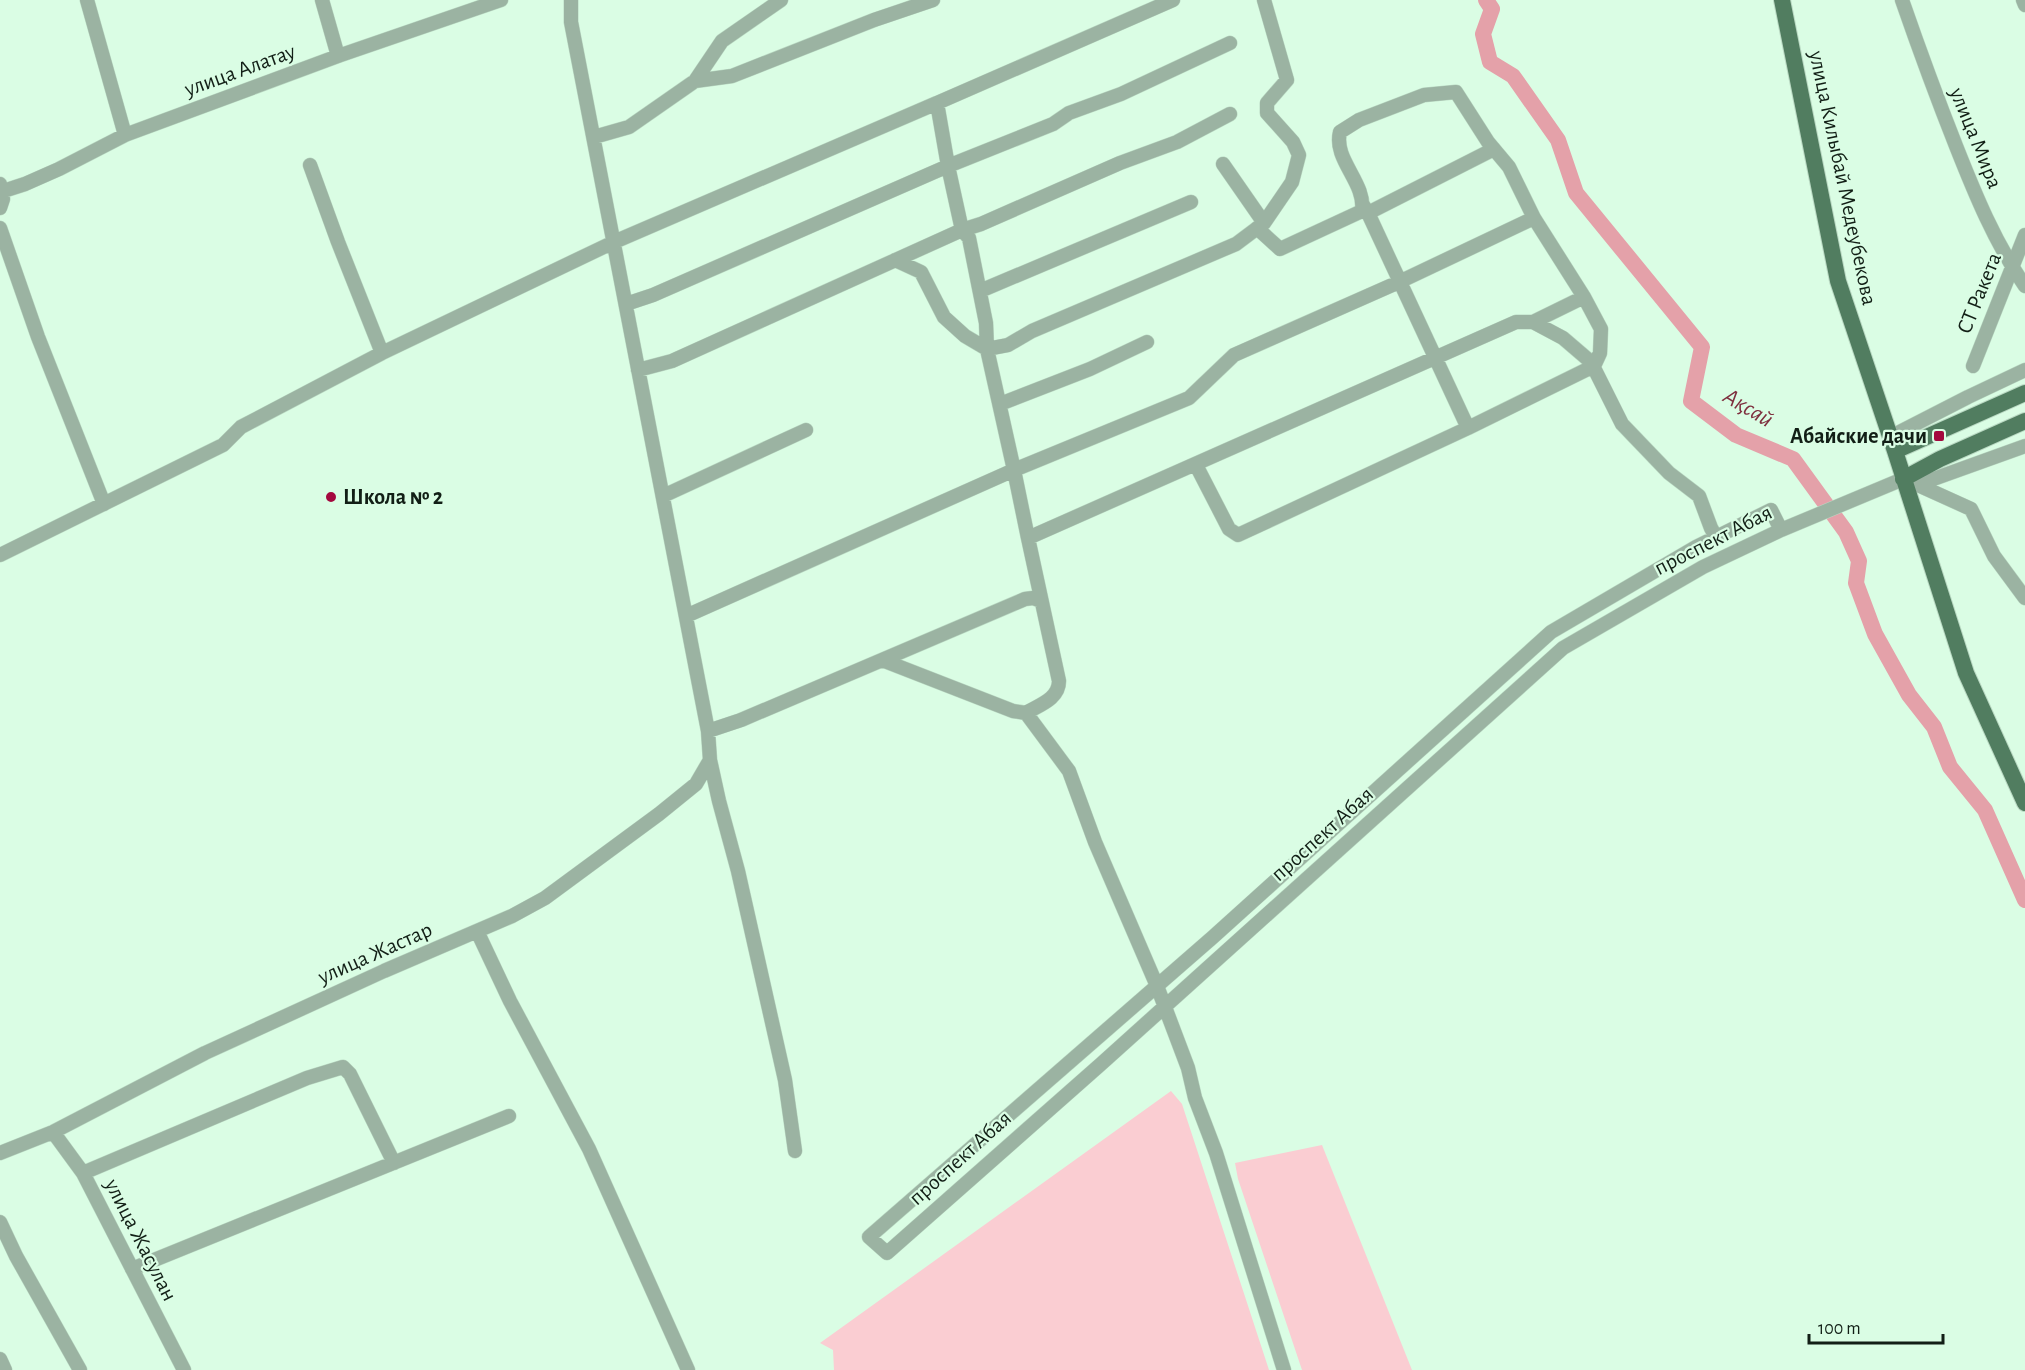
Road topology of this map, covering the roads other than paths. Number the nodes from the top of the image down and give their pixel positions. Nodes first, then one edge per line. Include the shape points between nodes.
1 (87, 0) edge
2 (322, 0) edge
3 (501, 0) edge
4 (571, 0) edge
5 (781, 0) edge
6 (933, 0) edge
7 (1173, 0) edge
8 (1264, 0) edge
9 (1782, 0) edge
10 (1902, 0) edge
11 (2023, 0) edge
12 (2025, 5) edge
13 (1230, 43) dead end
14 (338, 56) junction
15 (695, 81) junction
16 (937, 103) junction
17 (1230, 114) dead end
18 (125, 135) junction
19 (594, 137) junction
20 (1494, 150) junction
21 (1223, 164) dead end
22 (310, 165) dead end
23 (948, 166) junction
24 (1, 189) edge
25 (1191, 202) dead end
26 (0, 208) edge
27 (1366, 209) junction
28 (1534, 218) junction
29 (1260, 226) junction
30 (0, 228) edge
31 (962, 230) junction
32 (2025, 235) edge
33 (614, 242) junction
34 (895, 260) junction
35 (2011, 266) junction
36 (1399, 282) junction
37 (2025, 286) edge
38 (980, 291) junction
39 (1584, 297) junction
40 (626, 304) junction
41 (1533, 322) junction
42 (1147, 342) dead end
43 (987, 349) junction
44 (382, 352) junction
45 (1435, 358) junction
46 (1594, 366) junction
47 (1973, 366) dead end
48 (639, 370) junction
49 (2025, 370) edge
50 (2025, 393) edge
51 (1000, 404) junction
52 (2025, 421) edge
53 (1468, 428) junction
54 (806, 430) dead end
55 (1892, 444) junction
56 (2025, 446) edge
57 (1196, 465) junction
58 (1014, 470) junction
59 (1909, 484) junction
60 (663, 496) junction
61 (104, 504) junction
62 (1781, 530) junction
63 (1716, 537) junction
64 (1028, 538) junction
65 (0, 555) edge
66 (2025, 598) edge
67 (1041, 601) junction
68 (686, 616) junction
69 (882, 660) junction
70 (1026, 713) junction
71 (708, 731) junction
72 (710, 760) junction
73 (2024, 798) edge
74 (477, 931) junction
75 (1157, 986) junction
76 (1164, 1006) junction
77 (509, 1116) dead end
78 (53, 1132) junction
79 (795, 1151) dead end
80 (0, 1154) edge
81 (394, 1163) junction
82 (83, 1173) junction
83 (0, 1222) edge
84 (132, 1269) junction
85 (0, 1359) edge
86 (5, 1370) edge
87 (80, 1370) edge
88 (184, 1370) edge
89 (688, 1370) edge
90 (1284, 1370) edge

1 - 18 street
2 - 14 street
3 - 14 street, улица Алатау
4 - 19 street via 571,22
5 - 15 street via 722,41
6 - 15 street via 732,76
7 - 16 street
8 - 29 street via 1287,80 1267,103 1267,113 1293,142 1299,155 1292,182
9 - 55 main road, улица Килыбай Медеубекова via 1838,281
10 - 35 street, улица Мира via 1977,200
11 - 12 street
13 - 23 street via 1053,124
14 - 18 street, улица Алатау
15 - 19 street via 629,127
16 - 23 street
16 - 33 street
17 - 31 street via 1177,142
18 - 24 street, улица Алатау via 59,169
19 - 33 street
20 - 27 street
20 - 27 street via 1456,92 1424,94 1359,120 1340,132 1337,144
20 - 28 street via 1509,167
21 - 29 street
22 - 44 street
23 - 31 street
23 - 40 street
24 - 26 street
25 - 38 street
27 - 29 street via 1280,249
27 - 36 street
28 - 36 street
28 - 39 street
29 - 43 street via 1236,244 1008,345
30 - 61 street
31 - 34 street
31 - 38 street via 969,238
32 - 35 street, СТ Ракета
33 - 40 street
33 - 44 street
34 - 43 street via 921,272 944,317
34 - 48 street via 672,361
35 - 37 street, улица Мира
35 - 47 street, СТ Ракета
36 - 45 street
36 - 58 street via 1234,356 1189,398
38 - 43 street
39 - 41 street
39 - 46 street via 1601,329 1600,353
40 - 48 street
41 - 45 street via 1516,322
41 - 46 street via 1563,338
42 - 51 street
43 - 51 street
44 - 61 street via 241,427 225,444
45 - 53 street
45 - 57 street
46 - 53 street
46 - 63 street via 1622,424 1668,473 1699,496
48 - 60 street
49 - 55 street via 1968,397
50 - 55 main road
51 - 58 street
52 - 59 main road, проспект Абая via 1940,459
53 - 57 street via 1238,535 1229,530
54 - 60 street
55 - 59 main road, улица Килыбай Медеубекова
56 - 59 street
57 - 64 street
58 - 64 street
58 - 68 street
59 - 62 street, проспект Абая via 1877,490
59 - 66 street via 1971,510 1994,556
59 - 73 main road, улица Килыбай Медеубекова via 1966,673
60 - 68 street
61 - 65 street
62 - 63 street, проспект Абая via 1771,510
62 - 76 street, проспект Абая via 1703,567 1563,648
63 - 75 street, проспект Абая via 1551,632
64 - 67 street
67 - 69 street via 1025,599
67 - 70 street via 1059,689
68 - 71 street
69 - 70 street
69 - 71 street
70 - 75 street via 1069,771
71 - 72 street
72 - 74 street, улица Жастар via 696,784 603,856 545,898
72 - 79 street via 785,1080
74 - 78 street, улица Жастар via 205,1053
74 - 89 street via 589,1149
75 - 76 street
75 - 76 street, проспект Абая via 869,1237 887,1253
76 - 90 street via 1188,1068
77 - 81 street
78 - 80 street, улица Жастар
78 - 82 street, улица Жасулан
81 - 82 street via 350,1074 342,1067 307,1078
81 - 84 street
82 - 84 street, улица Жасулан
83 - 87 street
84 - 88 street, улица Жасулан
85 - 86 street

